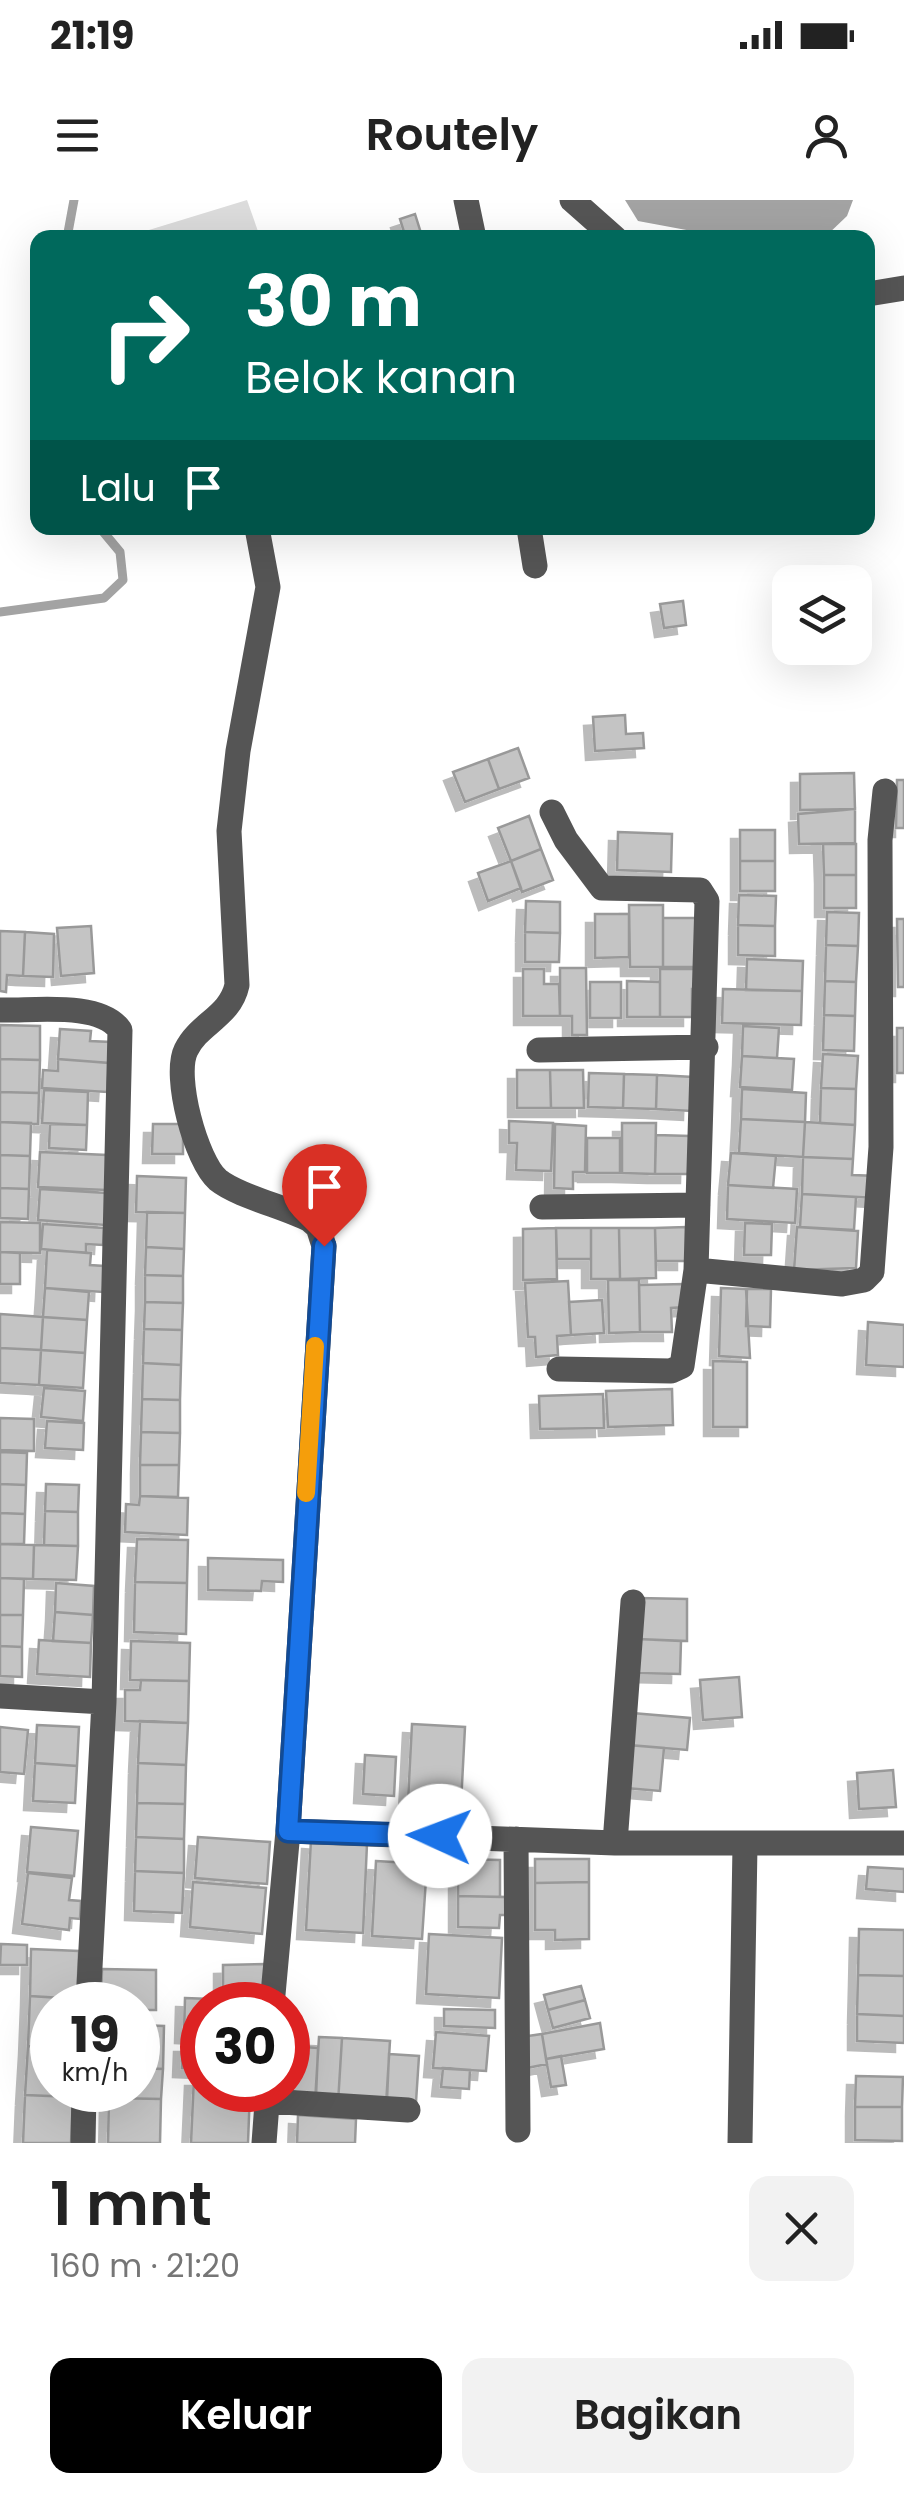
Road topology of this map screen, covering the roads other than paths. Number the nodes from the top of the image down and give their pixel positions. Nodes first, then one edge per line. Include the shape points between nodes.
1 (466, 200) edge
2 (572, 200) edge
3 (472, 230) edge
4 (606, 230) edge
5 (904, 288) edge
6 (875, 293) edge
7 (259, 535) edge
8 (530, 535) edge
9 (536, 566) dead end
10 (884, 791) dead end
11 (552, 812) dead end
12 (892, 841) edge
13 (893, 995) edge
14 (0, 1010) edge
15 (706, 1047) junction
16 (539, 1050) dead end
17 (892, 1148) edge
18 (698, 1205) junction
19 (542, 1207) dead end
20 (696, 1270) junction
21 (559, 1369) dead end
22 (633, 1602) dead end
23 (0, 1696) edge
24 (104, 1702) junction
25 (288, 1831) junction
26 (516, 1838) junction
27 (614, 1842) junction
28 (904, 1842) edge
29 (745, 1845) junction
30 (89, 1982) edge
31 (274, 1982) edge
32 (310, 2100) edge
33 (408, 2110) dead end
34 (83, 2112) edge
35 (266, 2112) edge
36 (518, 2130) dead end
37 (82, 2143) edge
38 (264, 2143) edge
39 (740, 2143) edge

1 - 3 street
2 - 4 street
5 - 6 street
7 - 25 street via 268,586 229,831 237,986 233,1003 186,1048 182,1068 188,1114 206,1164 220,1182 310,1220 324,1246
8 - 9 street
10 - 12 street
11 - 15 street via 602,888 705,894
12 - 13 street
13 - 17 street
14 - 24 street via 98,1014 120,1030
15 - 16 street
15 - 18 street
17 - 20 street via 876,1261 864,1280 832,1284
18 - 19 street
18 - 20 street
20 - 21 street via 682,1366
22 - 27 street
23 - 24 street
24 - 30 street
25 - 26 street
25 - 31 street
26 - 27 street
26 - 36 street
27 - 29 street
28 - 29 street
29 - 39 street
32 - 33 street
34 - 37 street
35 - 38 street

